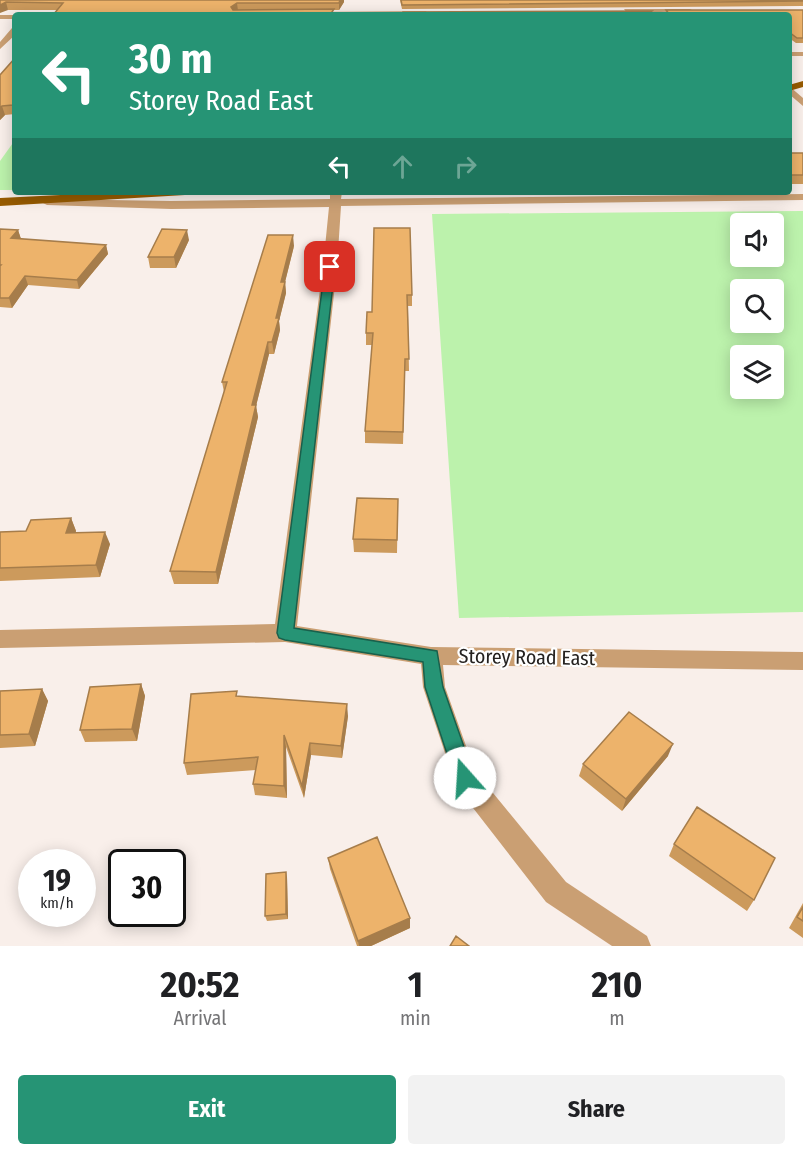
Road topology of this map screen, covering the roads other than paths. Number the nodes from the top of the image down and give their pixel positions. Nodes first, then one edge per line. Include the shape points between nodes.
1 (368, 10) edge
2 (697, 10) edge
3 (614, 11) edge
4 (332, 12) edge
5 (414, 12) edge
6 (12, 33) edge
7 (0, 46) edge
8 (792, 91) edge
9 (803, 103) edge
10 (136, 195) edge
11 (803, 197) edge
12 (335, 198) edge
13 (40, 201) junction
14 (0, 202) edge
15 (285, 633) junction
16 (0, 639) edge
17 (431, 656) junction
18 (803, 662) edge
19 (638, 946) edge

1 - 4 street
1 - 5 street
2 - 3 street
6 - 7 street
8 - 9 street
10 - 13 main road
11 - 12 street
12 - 13 street via 171,205
12 - 15 street
13 - 14 main road
15 - 16 street, Storey Road East
15 - 17 street, Storey Road East
17 - 18 street, Storey Road East
17 - 19 street via 434,687 465,778 556,892

